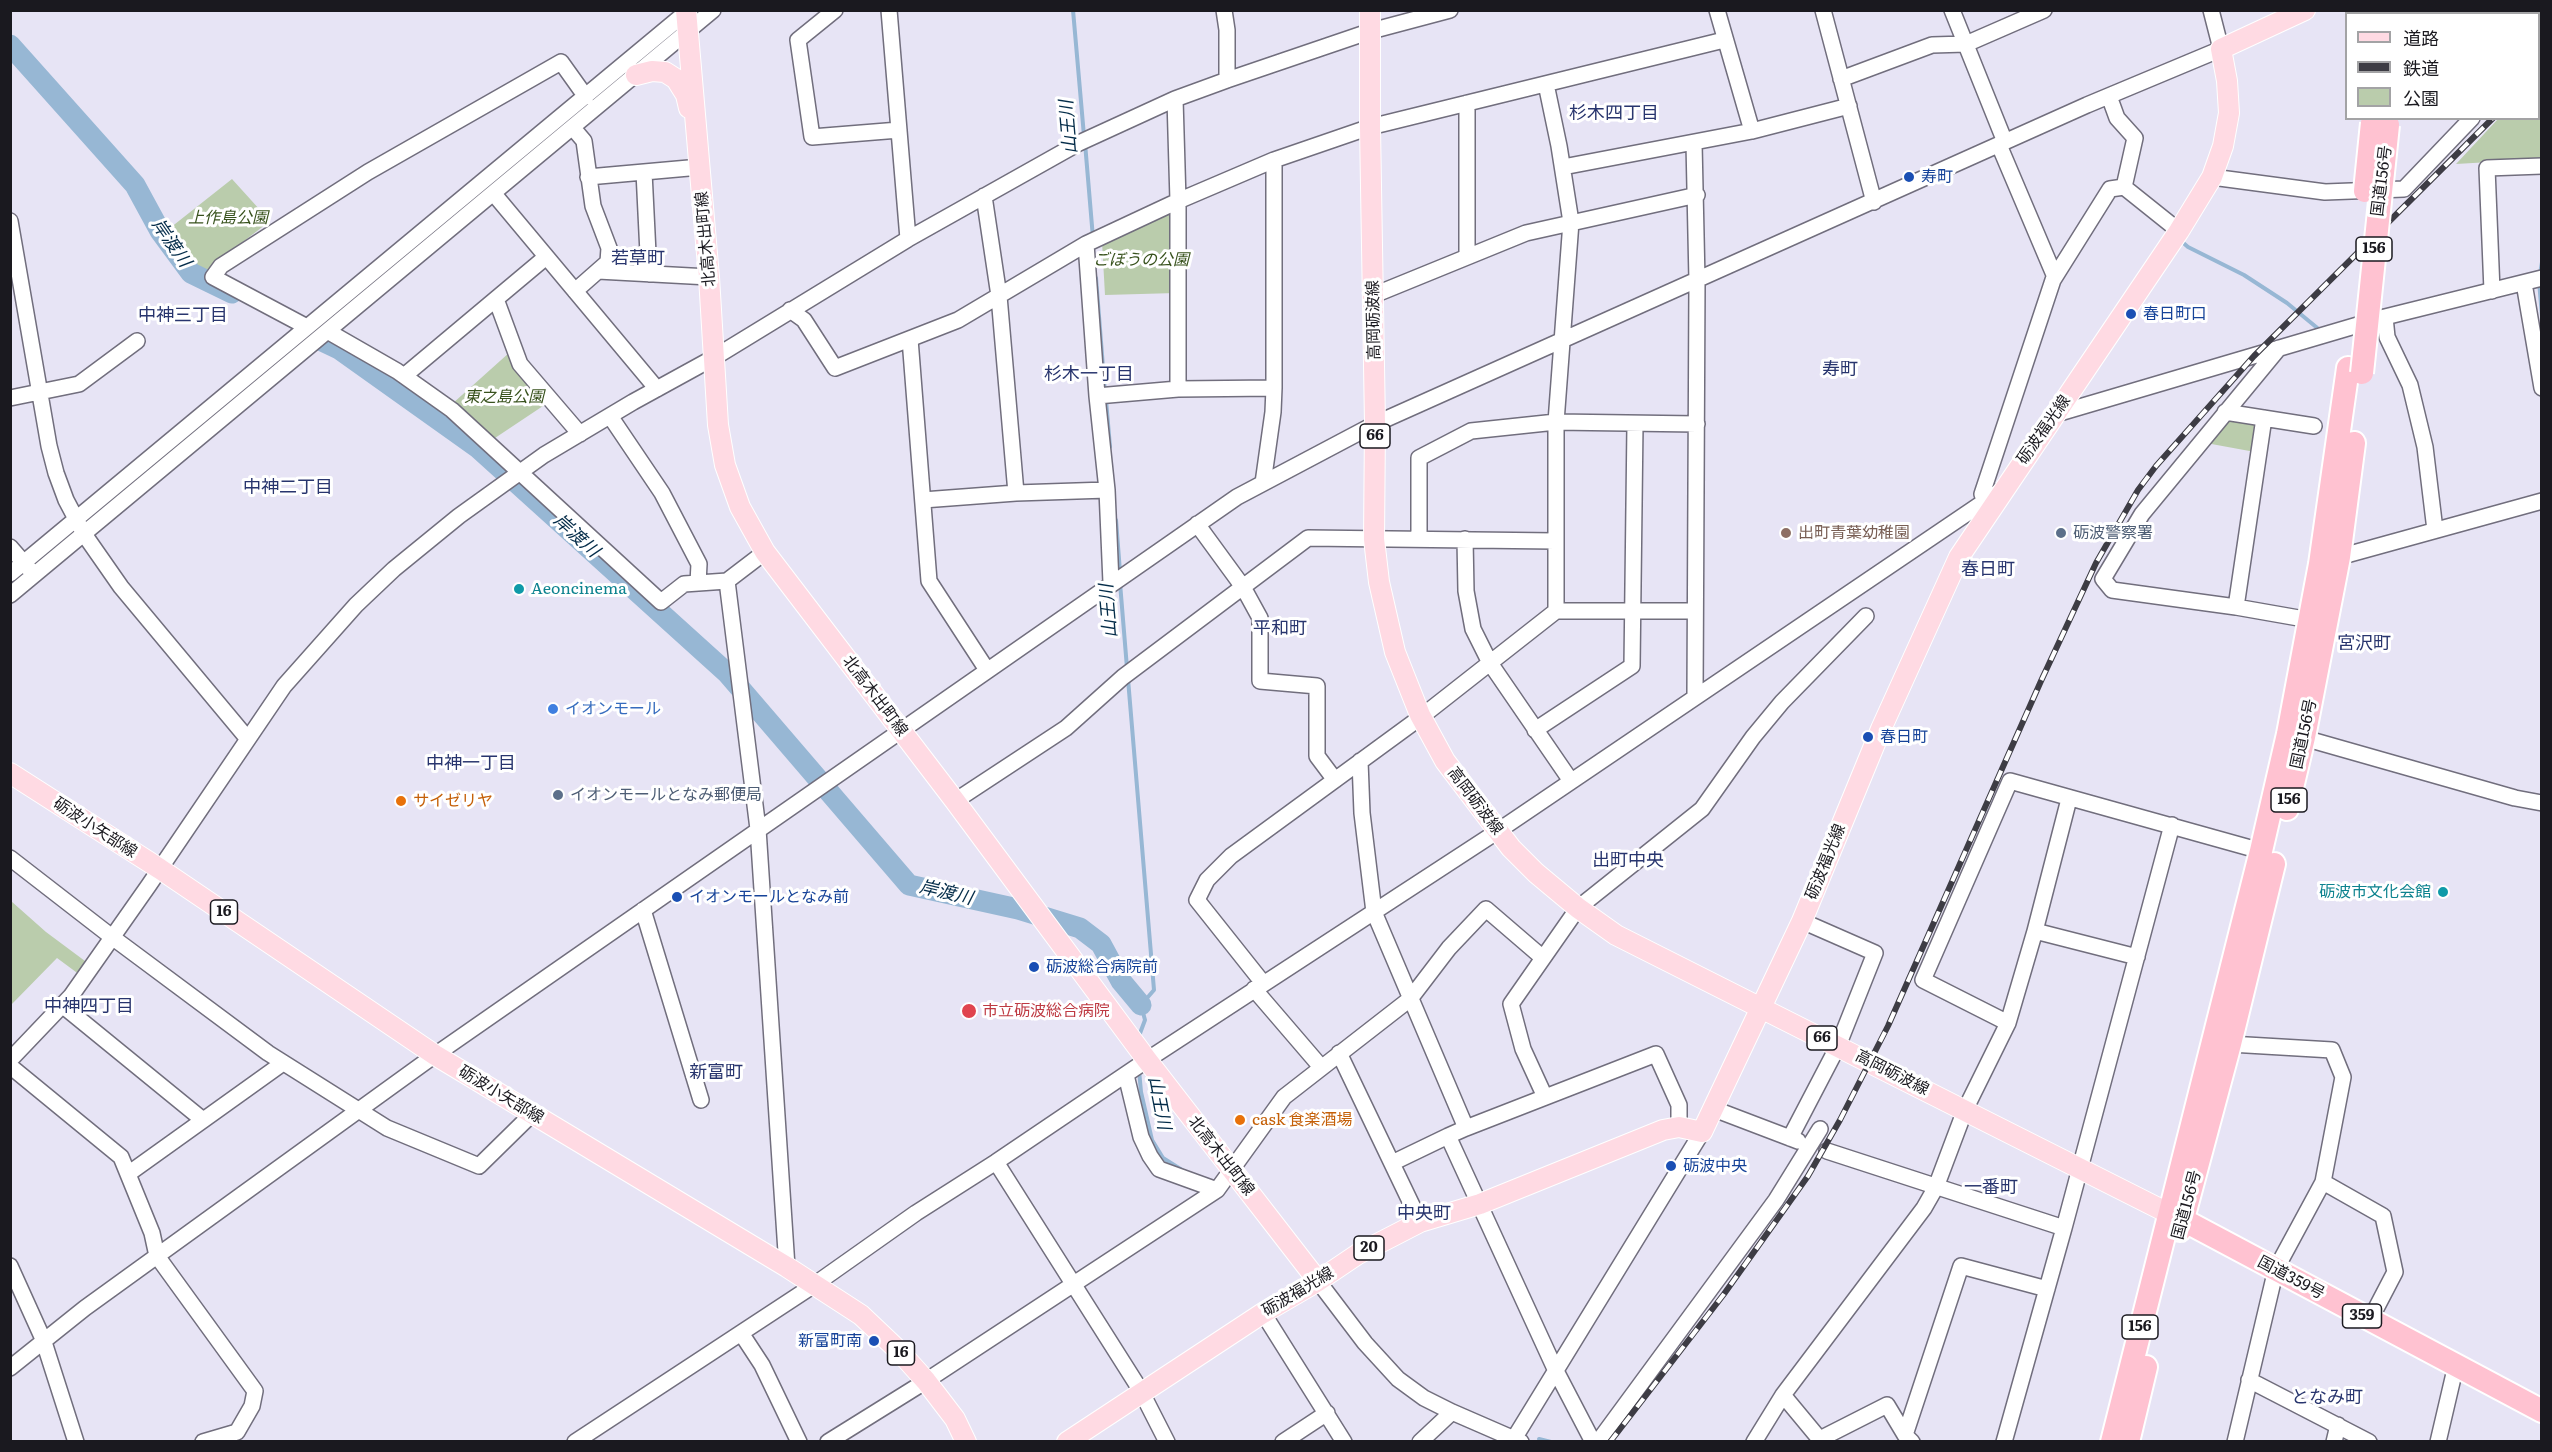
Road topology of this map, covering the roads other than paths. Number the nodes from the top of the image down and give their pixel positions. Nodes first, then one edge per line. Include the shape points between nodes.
1 (713, 10) edge
2 (835, 10) edge
3 (889, 10) edge
4 (1224, 10) edge
5 (1370, 10) edge
6 (1450, 10) edge
7 (1717, 10) edge
8 (1823, 10) edge
9 (1952, 10) edge
10 (2044, 10) edge
11 (2211, 10) edge
12 (2306, 10) edge
13 (688, 16) edge
14 (2018, 16) edge
15 (1371, 31) junction
16 (1724, 40) junction
17 (1966, 44) junction
18 (2221, 49) junction
19 (636, 75) junction
20 (1841, 79) junction
21 (1227, 80) junction
22 (1546, 84) junction
23 (586, 96) junction
24 (2109, 96) junction
25 (1175, 99) junction
26 (1467, 103) junction
27 (1849, 106) junction
28 (2470, 120) edge
29 (2381, 121) edge
30 (1370, 127) junction
31 (573, 128) junction
32 (899, 130) junction
33 (1752, 131) junction
34 (1694, 143) junction
35 (2002, 144) junction
36 (698, 146) junction
37 (1274, 160) junction
38 (2541, 166) edge
39 (700, 167) junction
40 (1563, 167) junction
41 (644, 172) junction
42 (588, 177) junction
43 (2212, 177) junction
44 (2124, 187) junction
45 (494, 194) junction
46 (1697, 195) junction
47 (984, 196) junction
48 (1178, 201) junction
49 (1874, 202) junction
50 (10, 221) edge
51 (1571, 222) junction
52 (2179, 231) junction
53 (908, 239) junction
54 (1086, 244) junction
55 (546, 256) junction
56 (1467, 257) junction
57 (598, 270) junction
58 (649, 274) junction
59 (2055, 277) junction
60 (709, 278) junction
61 (2541, 278) edge
62 (1697, 280) junction
63 (2524, 283) junction
64 (574, 291) junction
65 (2492, 291) junction
66 (1374, 295) junction
67 (999, 296) junction
68 (496, 299) junction
69 (17, 302) edge
70 (790, 310) junction
71 (2385, 317) junction
72 (307, 327) junction
73 (329, 332) junction
74 (910, 339) junction
75 (137, 341) dead end
76 (1560, 341) junction
77 (2279, 348) junction
78 (715, 357) junction
79 (2355, 371) junction
80 (404, 376) junction
81 (1274, 388) junction
82 (2541, 388) edge
83 (657, 389) junction
84 (1178, 389) junction
85 (40, 392) junction
86 (1097, 396) junction
87 (10, 398) edge
88 (2225, 412) junction
89 (2056, 414) junction
90 (610, 416) junction
91 (2264, 418) junction
92 (1556, 422) junction
93 (1375, 424) junction
94 (1635, 424) junction
95 (1696, 424) junction
96 (2314, 426) dead end
97 (580, 434) junction
98 (519, 472) junction
99 (1263, 483) junction
100 (1107, 489) junction
101 (2003, 489) junction
102 (1016, 493) junction
103 (923, 500) junction
104 (2541, 501) edge
105 (1984, 502) junction
106 (78, 517) junction
107 (1197, 524) junction
108 (2435, 530) junction
109 (84, 534) junction
110 (1419, 538) junction
111 (1374, 539) junction
112 (1465, 539) junction
113 (1555, 541) junction
114 (10, 548) edge
115 (765, 552) junction
116 (2339, 557) junction
117 (23, 563) junction
118 (10, 573) edge
119 (35, 575) junction
120 (727, 581) junction
121 (698, 583) junction
122 (1111, 584) junction
123 (1243, 586) junction
124 (10, 595) edge
125 (2236, 607) junction
126 (1556, 611) junction
127 (1633, 612) junction
128 (1695, 612) junction
129 (1866, 616) dead end
130 (2310, 620) junction
131 (1490, 663) junction
132 (987, 670) junction
133 (1695, 696) junction
134 (1421, 717) junction
135 (1535, 730) junction
136 (902, 731) junction
137 (2296, 736) junction
138 (247, 738) junction
139 (1360, 761) junction
140 (10, 773) edge
141 (1335, 780) junction
142 (1571, 781) junction
143 (2069, 799) junction
144 (955, 801) junction
145 (2541, 803) edge
146 (2172, 825) junction
147 (758, 829) junction
148 (1498, 831) junction
149 (2262, 851) junction
150 (10, 858) edge
151 (160, 869) junction
152 (1578, 908) junction
153 (643, 910) junction
154 (1374, 912) junction
155 (1802, 921) junction
156 (2035, 931) junction
157 (112, 937) junction
158 (2137, 957) junction
159 (1543, 958) junction
160 (1259, 986) junction
161 (1410, 999) junction
162 (62, 1005) junction
163 (1762, 1008) junction
164 (2008, 1023) junction
165 (2230, 1044) junction
166 (1838, 1046) junction
167 (1340, 1053) junction
168 (435, 1055) junction
169 (10, 1060) edge
170 (1147, 1060) junction
171 (283, 1063) junction
172 (10, 1066) edge
173 (1321, 1067) junction
174 (1126, 1075) junction
175 (1545, 1097) junction
176 (701, 1100) dead end
177 (1714, 1109) junction
178 (1965, 1110) junction
179 (358, 1112) junction
180 (532, 1114) junction
181 (203, 1120) junction
182 (1679, 1127) junction
183 (1466, 1128) junction
184 (1820, 1130) dead end
185 (1702, 1132) junction
186 (1448, 1137) junction
187 (1790, 1138) junction
188 (1811, 1145) junction
189 (1827, 1151) dead end
190 (996, 1162) junction
191 (1392, 1163) junction
192 (2081, 1168) junction
193 (1231, 1169) junction
194 (128, 1174) junction
195 (2323, 1182) junction
196 (1936, 1187) junction
197 (1217, 1190) junction
198 (1480, 1204) junction
199 (2175, 1216) junction
200 (1420, 1222) junction
201 (2064, 1228) junction
202 (157, 1256) junction
203 (10, 1266) edge
204 (787, 1267) junction
205 (2276, 1269) junction
206 (1318, 1281) junction
207 (814, 1285) junction
208 (1074, 1286) junction
209 (2047, 1289) junction
210 (1263, 1313) junction
211 (2370, 1320) junction
212 (741, 1333) junction
213 (43, 1339) junction
214 (2456, 1365) junction
215 (10, 1368) edge
216 (1556, 1371) junction
217 (2249, 1380) junction
218 (926, 1381) junction
219 (1141, 1391) junction
220 (1783, 1395) junction
221 (2541, 1411) edge
222 (1452, 1412) junction
223 (1327, 1413) junction
224 (2338, 1425) junction
225 (1908, 1438) edge
226 (1821, 1440) edge
227 (1516, 1441) edge
228 (76, 1442) edge
229 (203, 1442) edge
230 (575, 1442) edge
231 (799, 1442) edge
232 (828, 1442) edge
233 (966, 1442) edge
234 (1067, 1442) edge
235 (1167, 1442) edge
236 (1283, 1442) edge
237 (1344, 1442) edge
238 (1420, 1442) edge
239 (1593, 1442) edge
240 (1598, 1442) edge
241 (1754, 1442) edge
242 (2004, 1442) edge
243 (2112, 1442) edge
244 (2128, 1442) edge
245 (2235, 1442) edge
246 (2334, 1442) edge
247 (2369, 1442) edge
248 (2438, 1442) edge

1 - 13 street
2 - 32 street via 798,40 812,137
3 - 32 street
4 - 21 street
5 - 15 main road, 高岡砺波線 / 66
6 - 15 street
7 - 16 street
8 - 20 street
9 - 17 street
10 - 14 street
11 - 18 street
12 - 18 main road
13 - 19 street
13 - 23 street
13 - 36 main road, 北高木出町線
14 - 17 street
15 - 21 street
15 - 30 main road, 高岡砺波線 / 66
16 - 22 street
16 - 33 street
17 - 20 street via 1932,45
17 - 35 street
18 - 24 street
18 - 43 main road, 砺波福光線 via 2229,113
19 - 31 street
19 - 36 main road via 665,72 676,80 686,95
20 - 27 street
21 - 25 street
22 - 26 street
22 - 40 street
23 - 72 street
23 - 72 street via 561,62 368,172 221,266 213,277
24 - 35 street
24 - 44 street via 2117,118 2135,138
25 - 47 street via 1078,143
25 - 48 street
26 - 30 street
26 - 56 street
27 - 33 street
27 - 49 street
28 - 43 street via 2404,189 2325,192
29 - 79 highway, 国道156号 / 156, bridge
30 - 37 street
30 - 66 main road, 高岡砺波線 / 66
31 - 42 street via 584,141
31 - 45 street
32 - 53 street
33 - 34 street
34 - 40 street
34 - 46 street
35 - 49 street
35 - 59 street
36 - 39 main road, 北高木出町線
37 - 48 street
37 - 81 street
38 - 65 street via 2487,168
39 - 41 street
39 - 60 main road, 北高木出町線
40 - 51 street
41 - 42 street
41 - 58 street
42 - 57 street via 593,206 609,248 608,262
43 - 52 main road, 砺波福光線
44 - 52 street
44 - 59 street via 2110,189
45 - 55 street
45 - 73 street
46 - 51 street
46 - 62 street
47 - 53 street
47 - 67 street
48 - 54 street
48 - 84 street
49 - 62 street
50 - 69 street
51 - 56 street via 1526,233
51 - 76 street
52 - 89 main road, 砺波福光線
53 - 70 street
54 - 67 street
54 - 86 street
55 - 64 street
55 - 68 street
56 - 66 street
57 - 58 street
57 - 64 street
58 - 60 street
59 - 105 street via 1982,494
60 - 78 main road, 北高木出町線
61 - 63 street
62 - 76 street
62 - 95 street
63 - 65 street
63 - 82 street
64 - 83 street
65 - 71 street
66 - 93 main road, 高岡砺波線 / 66
67 - 74 street via 958,320
67 - 102 street
68 - 80 street
68 - 97 street via 520,364
69 - 85 street
70 - 74 street via 804,320 835,368
70 - 78 street
71 - 77 street
71 - 108 street via 2387,336 2410,386 2425,447
72 - 106 street
73 - 80 street
73 - 109 street
74 - 103 street
75 - 85 street via 79,384
76 - 92 street
76 - 93 street
77 - 88 street
77 - 89 street
78 - 83 street
78 - 115 main road, 北高木出町線 via 718,425 725,465 740,507
79 - 116 highway, 国道156号 / 156
79 - 130 highway, 国道156号 / 156
80 - 98 street via 452,410
81 - 84 street
81 - 99 street
83 - 90 street
84 - 86 street
85 - 87 street
85 - 106 street via 56,473 66,500
86 - 100 street
88 - 91 street
88 - 125 street via 2142,514 2103,579 2112,590
89 - 101 main road, 砺波福光線
90 - 97 street
90 - 121 street via 662,493 699,564
91 - 96 street
91 - 125 street
92 - 94 street
92 - 110 street via 1471,431 1419,458
92 - 113 street
93 - 99 street
93 - 111 main road, 高岡砺波線 / 66
94 - 95 street
94 - 127 street
95 - 128 street
97 - 98 street
98 - 121 street via 661,602 684,584
98 - 138 street via 428,540 356,605 285,686
99 - 107 street
100 - 102 street
100 - 122 street
101 - 105 street
101 - 155 main road, 砺波福光線 via 1959,557 1881,729
102 - 103 street
103 - 132 street via 929,581
104 - 108 street
105 - 133 street
106 - 109 street
106 - 117 street
107 - 122 street
107 - 123 street
108 - 116 street
109 - 119 street
109 - 138 street via 121,587
110 - 111 street
110 - 112 street
111 - 123 street via 1308,538
111 - 134 main road, 高岡砺波線 / 66 via 1395,652
112 - 113 street
112 - 131 street via 1466,591 1472,619
113 - 126 street
114 - 117 street
115 - 120 street
115 - 136 main road, 北高木出町線
116 - 137 highway, 国道156号 / 156
117 - 118 street
117 - 119 street
119 - 124 street
120 - 121 street
120 - 147 street
122 - 132 street
123 - 141 street via 1260,618 1260,681 1317,686 1317,756
123 - 144 street via 1123,676 1066,728
125 - 130 street
126 - 127 street
126 - 131 street
127 - 128 street
127 - 135 street via 1632,666
128 - 133 street
129 - 152 street via 1782,702 1702,808
130 - 137 highway, 国道156号 / 156
131 - 134 street
131 - 135 street
132 - 136 street
133 - 142 street
134 - 139 street
134 - 148 main road, 高岡砺波線 / 66 via 1445,761
135 - 142 street
136 - 144 main road, 北高木出町線
136 - 147 street
137 - 145 street
137 - 149 highway, 国道156号 / 156
137 - 165 highway, 国道156号 / 156
138 - 151 street
139 - 141 street
139 - 154 street
140 - 151 main road, 砺波小矢部線 / 16
141 - 160 street via 1231,856 1207,880 1197,900
142 - 148 street
143 - 146 street
143 - 156 street
143 - 164 street via 2010,781 1923,980
144 - 170 main road, 北高木出町線
146 - 149 street
146 - 158 street
147 - 153 street
147 - 204 street
148 - 152 main road, 高岡砺波線 / 66 via 1536,873
148 - 154 street
149 - 199 highway, 国道156号 / 156
150 - 157 street
151 - 157 street
151 - 168 main road, 砺波小矢部線 / 16
152 - 159 street
152 - 163 main road, 高岡砺波線 / 66 via 1616,934
153 - 168 street
153 - 176 street
154 - 160 street
154 - 161 street
155 - 163 main road, 砺波福光線
155 - 166 street via 1875,953
156 - 158 street
156 - 164 street
157 - 162 street
157 - 171 street
158 - 192 street
159 - 161 street via 1486,909 1449,948
159 - 175 street via 1511,1005 1523,1048
160 - 170 street
160 - 173 street
161 - 167 street
161 - 183 street
162 - 169 street
162 - 181 street
163 - 166 main road, 高岡砺波線 / 66
163 - 177 main road, 砺波福光線
164 - 178 street
165 - 195 street via 2332,1050 2343,1077
165 - 199 highway, 国道156号 / 156
166 - 178 main road, 高岡砺波線 / 66
166 - 187 street
167 - 173 street
167 - 191 street
168 - 179 street
168 - 180 main road, 砺波小矢部線 / 16
170 - 174 street
170 - 193 main road, 北高木出町線
171 - 179 street
171 - 181 street
172 - 194 street via 121,1158
173 - 193 street via 1284,1097
174 - 190 street
174 - 197 street via 1142,1137 1159,1169
175 - 182 street via 1656,1054 1678,1105
175 - 183 street
177 - 185 main road, 砺波福光線
177 - 187 street
178 - 192 main road, 高岡砺波線 / 66
178 - 196 street
179 - 180 street via 479,1166
179 - 202 street
180 - 204 main road, 砺波小矢部線 / 16
181 - 194 street
182 - 185 main road, 砺波福光線 / 20
182 - 198 main road, 砺波福光線 / 20
183 - 186 street
184 - 188 street
185 - 216 street
186 - 191 street
186 - 198 street
187 - 188 street
188 - 240 street via 1776,1200
189 - 196 street
190 - 207 street
190 - 208 street
191 - 200 street
192 - 199 main road, 高岡砺波線 / 66
192 - 201 street
193 - 197 street
193 - 206 main road, 北高木出町線
194 - 202 street
195 - 205 street
195 - 211 street via 2383,1216 2395,1272
196 - 201 street
196 - 220 street
197 - 208 street
198 - 200 main road, 砺波福光線 / 20
198 - 216 street
199 - 205 highway, 国道359号 / 359
199 - 243 highway, 国道156号 / 156
199 - 244 highway, 国道156号 / 156
200 - 206 main road, 砺波福光線 / 20 via 1358,1254
201 - 209 street
202 - 213 street
202 - 229 street via 255,1391 252,1406 237,1432
203 - 213 street
204 - 207 main road, 砺波小矢部線 / 16
205 - 211 highway, 国道359号 / 359
205 - 217 street
206 - 210 main road, 砺波福光線 / 20
206 - 222 street via 1365,1343 1398,1378 1424,1398
207 - 212 street
207 - 218 main road, 砺波小矢部線 / 16 via 861,1315
208 - 218 street
208 - 219 street
209 - 225 street via 1961,1266
209 - 242 street
210 - 219 main road, 砺波福光線 / 20
210 - 223 street
211 - 214 highway, 国道359号 / 359
212 - 230 street
212 - 231 street via 762,1365
213 - 215 street
213 - 228 street
214 - 221 highway, 国道359号 / 359
214 - 248 street
216 - 227 street
216 - 239 street
217 - 224 street
217 - 245 street
218 - 232 street
218 - 233 main road, 砺波小矢部線 / 16 via 955,1419
219 - 234 main road, 砺波福光線 / 20
219 - 235 street
220 - 226 street
220 - 241 street
222 - 227 street
222 - 238 street
223 - 236 street
223 - 237 street
224 - 246 street
224 - 247 street
225 - 226 street via 1887,1405

